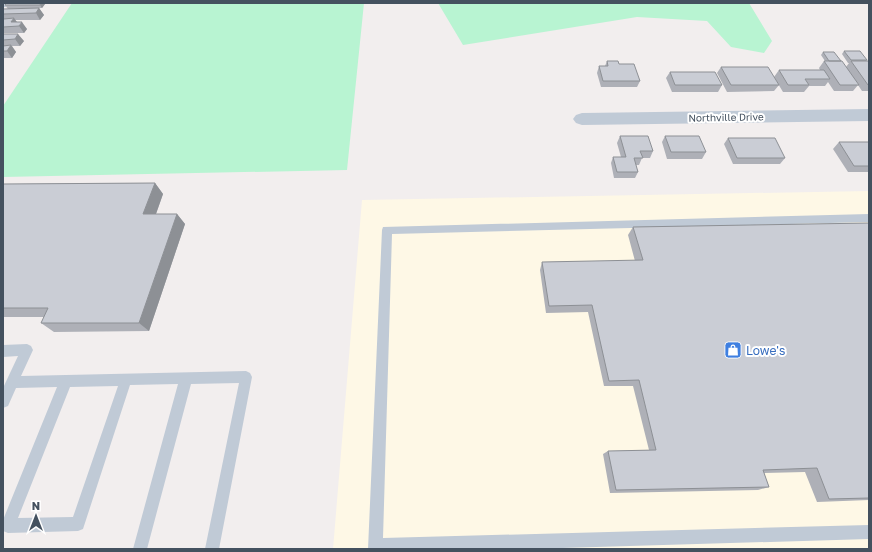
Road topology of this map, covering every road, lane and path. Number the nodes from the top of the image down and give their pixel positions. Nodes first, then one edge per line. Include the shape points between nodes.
1 (869, 115) edge
2 (582, 119) dead end
3 (869, 218) edge
4 (3, 351) edge
5 (186, 378) junction
6 (126, 380) junction
7 (66, 381) junction
8 (12, 382) junction
9 (3, 402) edge
10 (869, 532) edge
11 (375, 547) edge
12 (140, 549) edge
13 (212, 549) edge

1 - 2 street, Northville Drive
3 - 11 lane via 387,230
4 - 8 lane via 27,350
5 - 6 lane
5 - 12 lane
5 - 13 lane via 246,377
6 - 7 lane
6 - 7 lane via 78,524 8,526
7 - 8 lane
8 - 9 lane
10 - 11 lane

